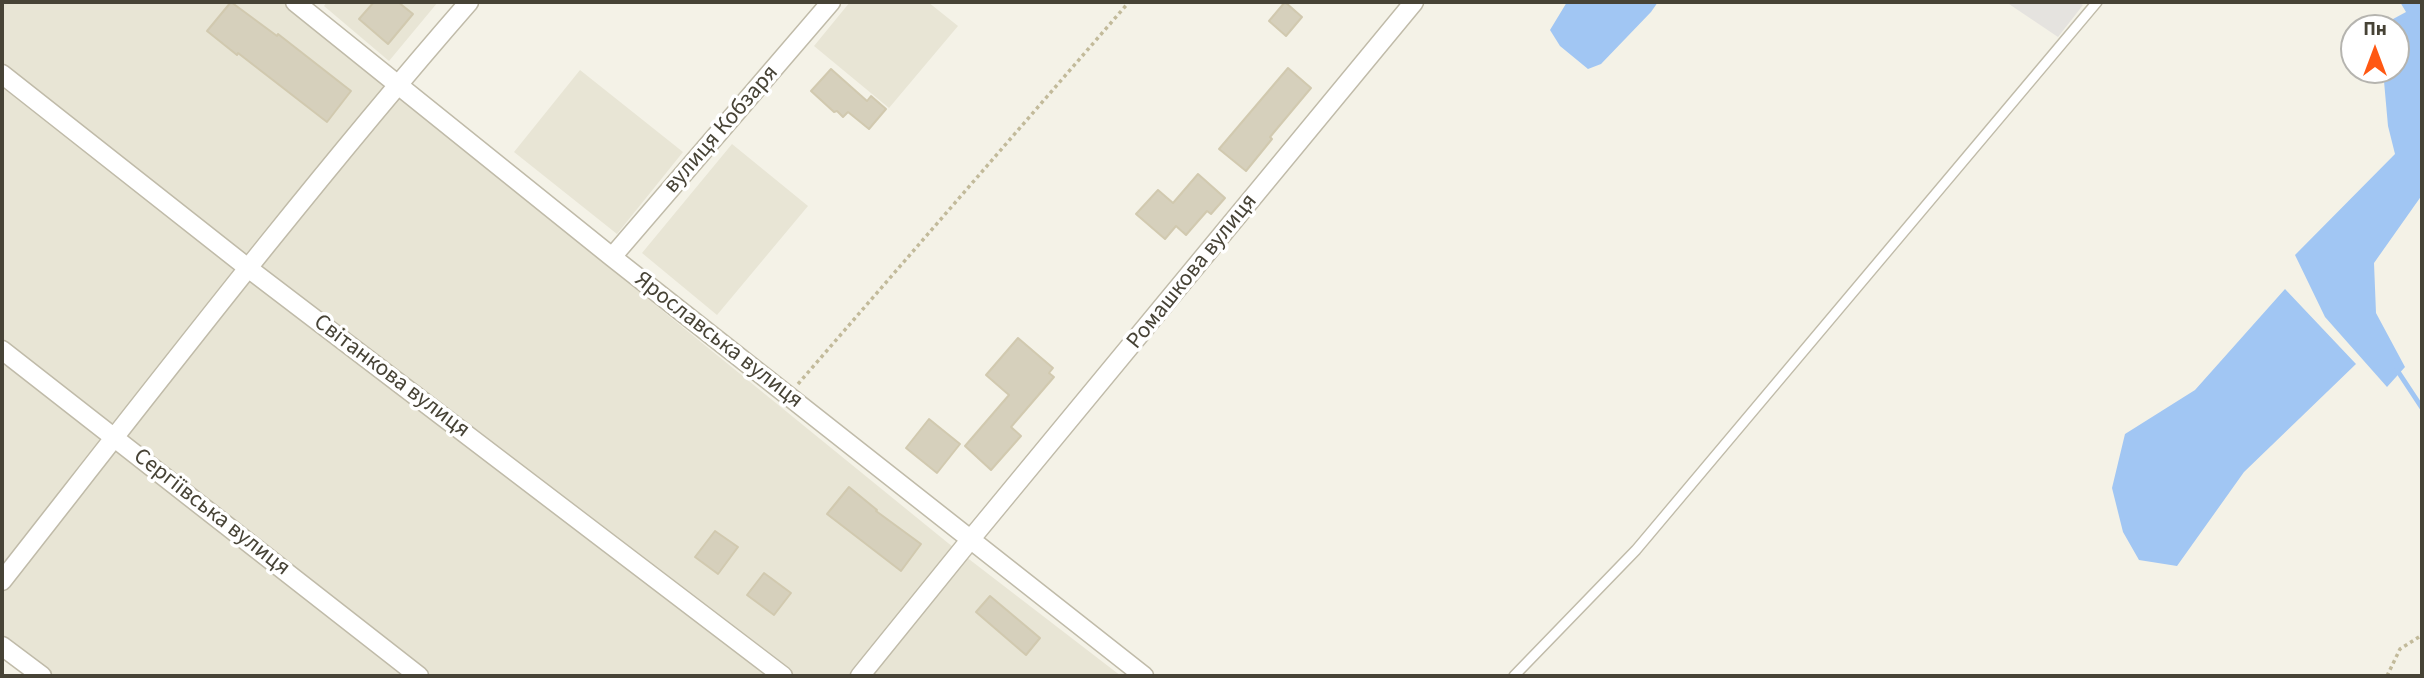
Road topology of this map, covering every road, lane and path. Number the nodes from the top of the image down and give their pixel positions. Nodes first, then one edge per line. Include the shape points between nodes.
1 (295, 2) edge
2 (469, 2) edge
3 (831, 2) edge
4 (1129, 2) edge
5 (1415, 2) edge
6 (2097, 2) edge
7 (2, 74) edge
8 (397, 85) junction
9 (612, 257) junction
10 (248, 268) junction
11 (2, 350) edge
12 (787, 396) junction
13 (115, 437) junction
14 (970, 540) junction
15 (2, 581) edge
16 (2422, 635) edge
17 (2, 646) edge
18 (42, 676) edge
19 (419, 676) edge
20 (783, 676) edge
21 (860, 676) edge
22 (1144, 676) edge
23 (1514, 676) edge
24 (2387, 676) edge

1 - 8 street, Ярославська вулиця
2 - 8 street
3 - 9 street, вулиця Кобзаря
4 - 12 path
5 - 14 street, Ромашкова вулиця
6 - 23 lane via 1636,550
7 - 10 street, Світанкова вулиця
8 - 9 street, Ярославська вулиця
8 - 10 street
9 - 12 street, Ярославська вулиця
10 - 13 street
10 - 20 street, Світанкова вулиця
11 - 13 street, Сергіївська вулиця
12 - 14 street, Ярославська вулиця
13 - 15 street
13 - 19 street, Сергіївська вулиця
14 - 21 street, Ромашкова вулиця
14 - 22 street, Ярославська вулиця
16 - 24 path via 2400,649
17 - 18 street

